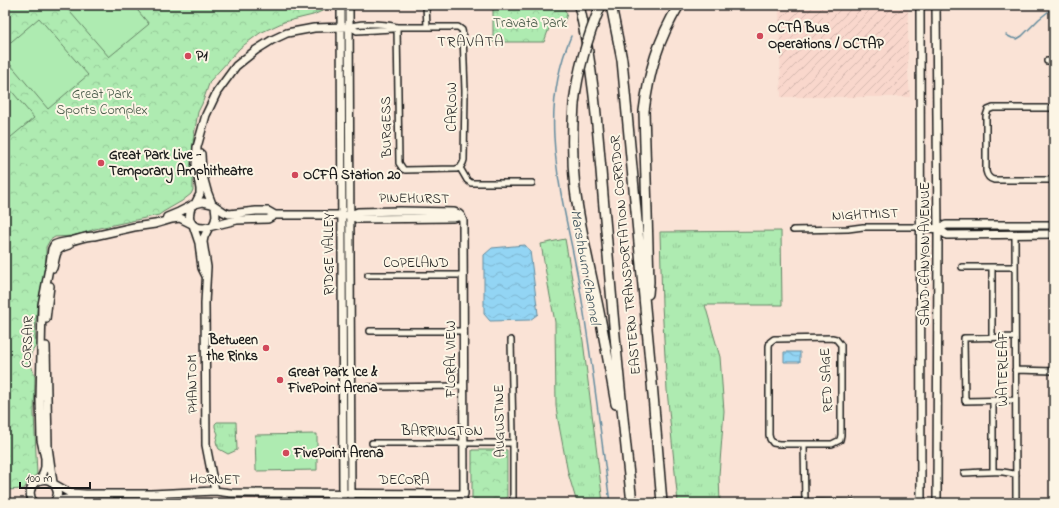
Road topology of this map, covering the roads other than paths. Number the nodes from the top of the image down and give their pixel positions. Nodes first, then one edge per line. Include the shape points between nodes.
1 (341, 5) edge
2 (349, 5) edge
3 (426, 5) edge
4 (579, 5) edge
5 (601, 5) edge
6 (611, 5) edge
7 (679, 5) edge
8 (920, 5) edge
9 (936, 5) edge
10 (341, 27) junction
11 (350, 27) junction
12 (397, 27) junction
13 (426, 27) junction
14 (1054, 61) edge
15 (1047, 62) dead end
16 (1054, 108) edge
17 (199, 140) junction
18 (460, 168) junction
19 (1054, 180) edge
20 (532, 183) dead end
21 (194, 204) junction
22 (213, 205) junction
23 (275, 215) junction
24 (342, 215) junction
25 (350, 215) junction
26 (461, 216) joint
27 (193, 224) junction
28 (1054, 225) edge
29 (211, 226) junction
30 (134, 227) junction
31 (921, 227) junction
32 (938, 229) junction
33 (793, 230) dead end
34 (1015, 234) junction
35 (1054, 234) edge
36 (94, 236) junction
37 (962, 266) dead end
38 (992, 267) junction
39 (1015, 267) junction
40 (368, 275) dead end
41 (464, 275) junction
42 (206, 276) junction
43 (646, 317) junction
44 (370, 331) dead end
45 (464, 331) junction
46 (992, 338) junction
47 (1015, 338) junction
48 (511, 340) dead end
49 (1015, 370) junction
50 (1054, 370) edge
51 (464, 386) junction
52 (370, 388) dead end
53 (993, 400) junction
54 (1016, 400) junction
55 (372, 443) dead end
56 (464, 443) junction
57 (513, 443) junction
58 (804, 444) junction
59 (628, 468) junction
60 (993, 472) junction
61 (964, 473) dead end
62 (1016, 475) junction
63 (40, 480) junction
64 (54, 484) junction
65 (215, 491) junction
66 (343, 493) junction
67 (351, 493) junction
68 (86, 494) junction
69 (151, 494) junction
70 (464, 494) junction
71 (54, 502) edge
72 (804, 502) edge
73 (34, 503) edge
74 (151, 503) edge
75 (343, 503) edge
76 (351, 503) edge
77 (464, 503) edge
78 (513, 503) edge
79 (632, 503) edge
80 (662, 503) edge
81 (790, 503) edge
82 (853, 503) edge
83 (921, 503) edge
84 (938, 503) edge
85 (1016, 503) edge

1 - 10 street, RIDGE VALLEY
2 - 11 street, RIDGE VALLEY
3 - 13 street
4 - 59 highway, EASTERN TRANSPORTATION CORRIDOR via 594,87
5 - 59 highway, bridge via 585,46 580,67 574,104 573,166 581,225
6 - 43 highway, EASTERN TRANSPORTATION CORRIDOR via 622,60
7 - 43 highway via 658,48 646,90 644,111 649,282
8 - 31 street, SAND CANYON AVENUE
9 - 32 street, SAND CANYON AVENUE
10 - 11 street
10 - 17 street via 314,28 288,33 246,57 217,92 206,115
10 - 24 street, RIDGE VALLEY
11 - 12 street, CARLOW via 357,31
11 - 25 street, RIDGE VALLEY
12 - 13 street, CARLOW
12 - 18 street, BURGESS via 399,163 405,170
13 - 18 street, CARLOW via 458,27 464,35 464,163
14 - 15 street
16 - 19 street via 990,108 986,116 986,171 989,178
17 - 21 street via 196,147 196,166 200,194
17 - 22 street via 203,176
18 - 20 street via 471,183
21 - 22 street via 203,202
21 - 27 street via 189,216
21 - 30 street, CORSAIR via 179,212
22 - 23 street via 232,214 268,211
22 - 29 street via 217,214
23 - 24 street
23 - 29 street via 268,219 237,220
24 - 25 street
24 - 66 street, RIDGE VALLEY
25 - 26 street, PINEHURST via 359,212 400,211 454,212
25 - 67 street, RIDGE VALLEY
26 - 41 street, FLORAL VIEW
27 - 29 street via 200,228
27 - 30 street, CORSAIR via 180,218
27 - 42 street, PHANTOM
28 - 32 street, NIGHTMIST via 946,225
29 - 42 street, PHANTOM via 203,242
30 - 36 street, CORSAIR
31 - 32 street, NIGHTMIST
31 - 33 street, NIGHTMIST
31 - 83 street, SAND CANYON AVENUE
32 - 34 street, NIGHTMIST via 947,234
32 - 84 street, SAND CANYON AVENUE
34 - 35 street, NIGHTMIST
34 - 39 street, WATERLEAF
36 - 63 street, CORSAIR via 58,243 52,249 42,305 40,400 41,440 45,466
36 - 64 street, CORSAIR via 58,249 51,280 46,319 45,367 48,447
37 - 38 street
38 - 39 street
38 - 46 street
39 - 47 street, WATERLEAF
40 - 41 street, COPELAND
41 - 45 street, FLORAL VIEW
42 - 65 street, PHANTOM via 206,445
43 - 80 highway, EASTERN TRANSPORTATION CORRIDOR
44 - 45 street
45 - 51 street, FLORAL VIEW
46 - 47 street
46 - 53 street via 964,338 964,400
47 - 49 street, WATERLEAF
48 - 57 street, AUGUSTINE
49 - 50 street
49 - 54 street, WATERLEAF
51 - 52 street
51 - 56 street, FLORAL VIEW
53 - 54 street
53 - 60 street
54 - 62 street, WATERLEAF
55 - 56 street, BARRINGTON
56 - 57 street, BARRINGTON
56 - 70 street, FLORAL VIEW
57 - 78 street, AUGUSTINE
58 - 58 street, RED SAGE via 772,443 770,439 770,342 774,339 836,339 841,345 840,440 832,444
58 - 72 street
59 - 79 highway, EASTERN TRANSPORTATION CORRIDOR
60 - 61 street
60 - 62 street
62 - 85 street, WATERLEAF
63 - 64 street, HORNET via 48,480
63 - 73 street, CORSAIR via 31,488 30,496
64 - 68 street, HORNET via 70,493
64 - 71 street via 58,494
65 - 66 street, HORNET
65 - 69 street, HORNET
66 - 67 street, DECORA
66 - 75 street, RIDGE VALLEY
67 - 70 street, DECORA
67 - 76 street, RIDGE VALLEY
68 - 69 street, HORNET
68 - 71 street, HORNET
69 - 74 street
70 - 77 street, FLORAL VIEW
72 - 81 street
72 - 82 street

